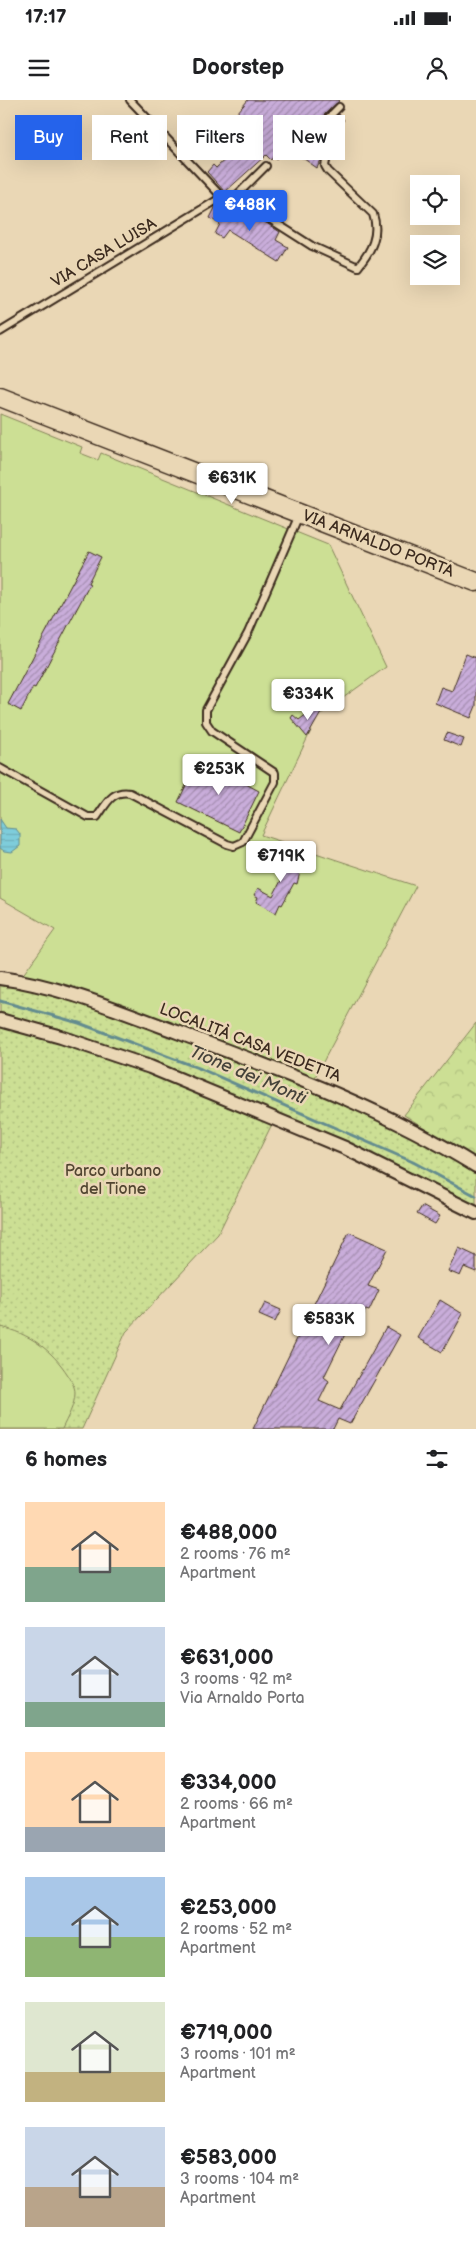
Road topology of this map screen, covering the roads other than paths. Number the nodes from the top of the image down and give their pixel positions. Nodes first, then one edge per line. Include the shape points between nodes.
1 (130, 100) edge
2 (339, 107) dead end
3 (266, 166) dead end
4 (222, 196) junction
5 (233, 199) junction
6 (0, 332) edge
7 (0, 397) edge
8 (300, 514) junction
9 (476, 582) edge
10 (0, 768) edge
11 (0, 978) edge
12 (0, 1020) edge
13 (476, 1166) edge
14 (476, 1213) edge

1 - 4 lane
2 - 5 lane via 311,135 327,156 325,166 328,171 373,214 376,235 358,267 312,246 243,202
3 - 5 lane
4 - 5 lane
4 - 6 lane, VIA CASA LUISA
7 - 8 street, VIA ARNALDO PORTA
8 - 9 street, VIA ARNALDO PORTA
8 - 10 lane via 248,634 206,710 206,722 212,731 275,773 275,782 244,842 234,846 227,844 130,793 120,791 113,794 97,816 88,817
11 - 13 street, LOCALITÀ CASA VEDETTA via 80,998 316,1084 434,1140
12 - 14 street via 150,1067 345,1148

